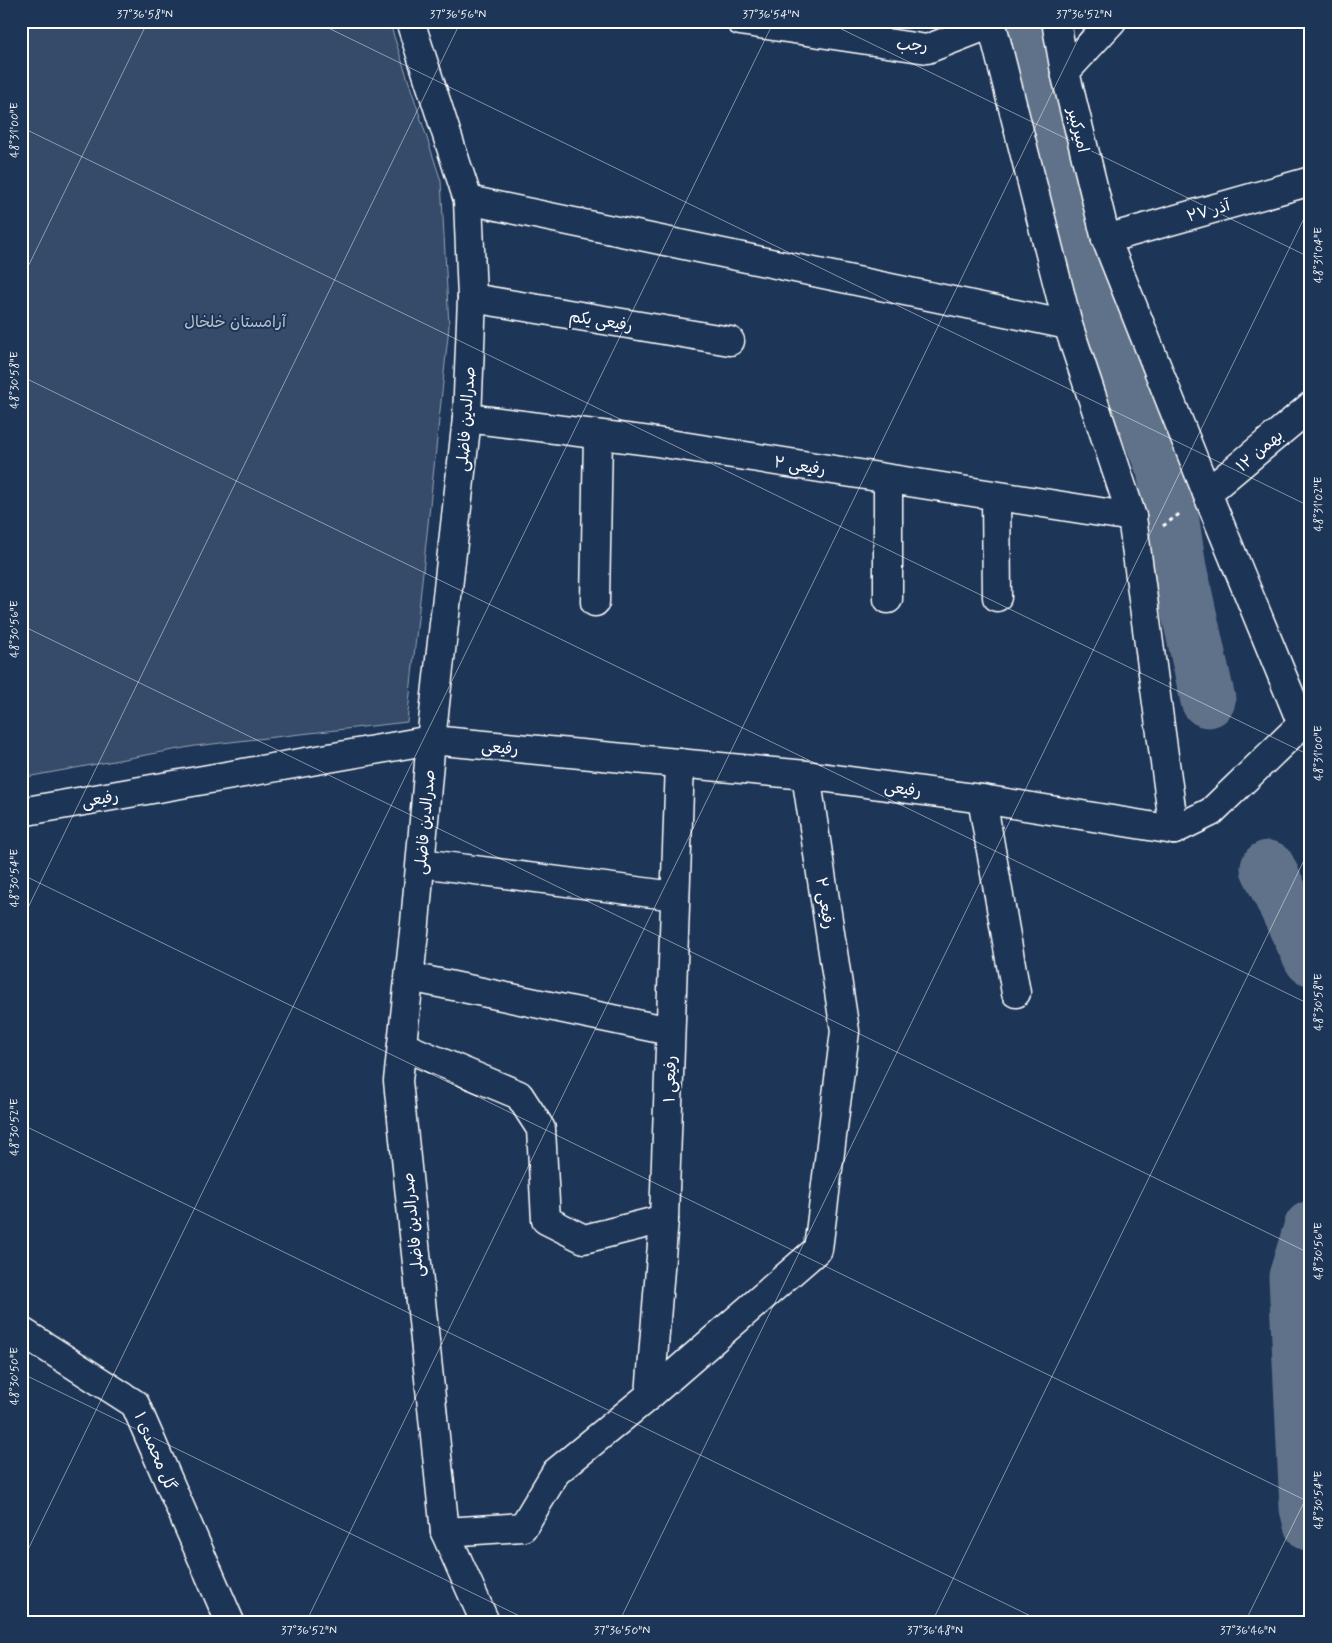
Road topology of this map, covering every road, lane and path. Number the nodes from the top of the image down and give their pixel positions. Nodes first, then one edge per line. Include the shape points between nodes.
1 (410, 21) edge
2 (740, 21) edge
3 (1056, 21) edge
4 (1112, 21) edge
5 (991, 23) edge
6 (1065, 72) junction
7 (1311, 181) edge
8 (468, 200) junction
9 (1106, 239) junction
10 (472, 298) junction
11 (1068, 325) junction
12 (730, 341) dead end
13 (1311, 406) edge
14 (467, 418) junction
15 (598, 435) junction
16 (888, 479) junction
17 (1207, 493) junction
18 (996, 496) junction
19 (1132, 517) junction
20 (1136, 546) junction
21 (997, 597) dead end
22 (888, 599) dead end
23 (596, 602) dead end
24 (1306, 720) edge
25 (430, 740) junction
26 (680, 763) junction
27 (806, 775) junction
28 (982, 799) junction
29 (21, 812) edge
30 (1174, 830) junction
31 (420, 864) junction
32 (675, 896) junction
33 (410, 977) junction
34 (1016, 993) dead end
35 (670, 1031) junction
36 (402, 1046) junction
37 (664, 1219) junction
38 (21, 1331) edge
39 (650, 1395) junction
40 (445, 1532) junction
41 (230, 1622) edge
42 (485, 1622) edge

1 - 8 street, صدرالدین فاضلی
2 - 5 street, رجب via 927,48
3 - 6 street, امیرکبیر
4 - 6 street
5 - 11 street
6 - 9 street, امیرکبیر
7 - 9 street, ۲۷ آذر
8 - 10 street, صدرالدین فاضلی
8 - 11 street
9 - 17 street, امیرکبیر
10 - 12 street, رفیعی یکم
10 - 14 street, صدرالدین فاضلی
11 - 19 street
13 - 17 street, ۱۲ بهمن
14 - 15 street, رفیعی ۲
14 - 25 street, صدرالدین فاضلی
15 - 16 street, رفیعی ۲
15 - 23 street
16 - 18 street, رفیعی ۲
16 - 22 street
17 - 20 path
17 - 24 street, امیرکبیر
18 - 19 street, رفیعی ۲
18 - 21 street
19 - 20 street
20 - 30 street
24 - 30 street via 1211,812
25 - 26 street, رفیعی
25 - 29 street, رفیعی
25 - 31 street, صدرالدین فاضلی
26 - 27 street, رفیعی
26 - 32 street, رفیعی ۱
27 - 28 street, رفیعی
27 - 39 street, رفیعی ۲ via 845,1031 818,1250
28 - 30 street, رفیعی
28 - 34 street
31 - 32 street
31 - 33 street, صدرالدین فاضلی
32 - 35 street, رفیعی ۱
33 - 35 street
33 - 36 street, صدرالدین فاضلی
35 - 37 street, رفیعی ۱
36 - 37 street via 519,1095 541,1129 546,1220 584,1239
36 - 40 street, صدرالدین فاضلی via 398,1081
37 - 39 street, رفیعی ۱
38 - 41 street, گل محمدی ۱ via 136,1404
39 - 40 street, رفیعی ۲ via 556,1472 523,1527
40 - 42 street, صدرالدین فاضلی

